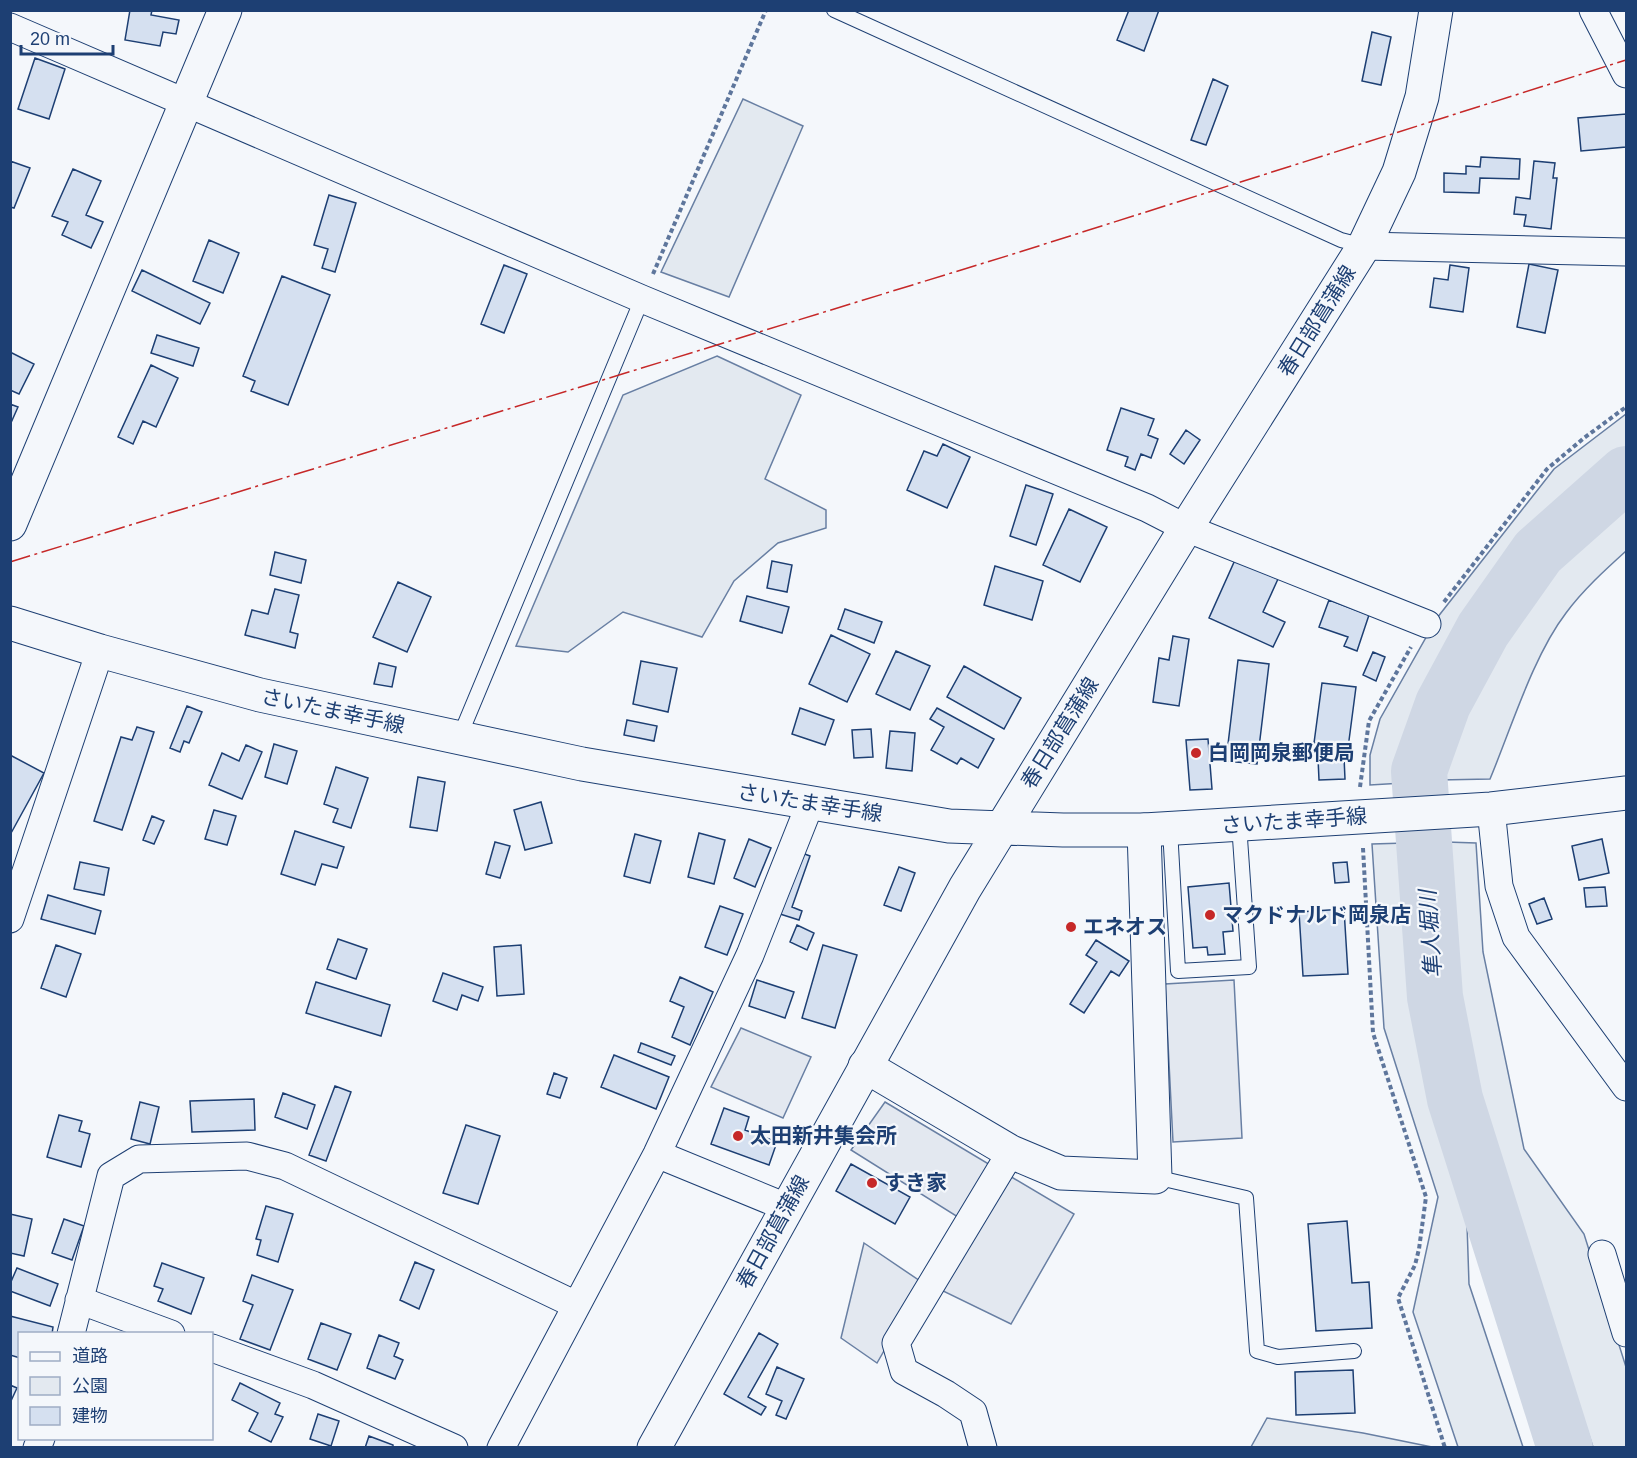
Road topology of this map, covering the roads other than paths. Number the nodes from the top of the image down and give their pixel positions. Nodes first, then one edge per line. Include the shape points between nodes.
1 (225, 10) edge
2 (834, 10) edge
3 (1436, 10) edge
4 (1593, 10) edge
5 (10, 27) edge
6 (1626, 74) edge
7 (186, 104) junction
8 (1364, 246) junction
9 (1626, 252) edge
10 (642, 299) junction
11 (10, 524) edge
12 (1186, 528) junction
13 (10, 623) edge
14 (1427, 624) road end
15 (100, 651) junction
16 (459, 738) junction
17 (1626, 793) edge
18 (810, 804) junction
19 (1491, 809) junction
20 (1239, 824) junction
21 (1001, 829) junction
22 (1157, 830) junction
23 (10, 919) edge
24 (865, 1066) junction
25 (1626, 1087) edge
26 (1011, 1152) junction
27 (657, 1154) junction
28 (1155, 1177) junction
29 (786, 1207) junction
30 (1602, 1254) dead end
31 (80, 1300) junction
32 (576, 1305) junction
33 (72, 1332) edge
34 (166, 1332) edge
35 (1626, 1333) edge
36 (213, 1348) edge
37 (1354, 1351) dead end
38 (454, 1448) edge
39 (501, 1448) edge
40 (654, 1448) edge
41 (984, 1448) edge

1 - 7 main road
2 - 8 lane via 1341,240
3 - 8 main road, 春日部菖蒲線 via 1422,97 1403,162
4 - 6 street
5 - 7 street
7 - 10 street
7 - 11 main road
8 - 9 street
8 - 12 main road, 春日部菖蒲線
10 - 12 street via 1147,508
10 - 16 lane
12 - 14 street
12 - 21 main road, 春日部菖蒲線
13 - 15 main road, さいたま幸手線
15 - 16 main road, さいたま幸手線 via 260,695
15 - 23 street
16 - 18 main road, さいたま幸手線
17 - 19 main road, さいたま幸手線
18 - 21 main road, さいたま幸手線 via 948,826
18 - 27 street via 750,955
19 - 20 main road, さいたま幸手線
19 - 25 street via 1499,886 1516,937
20 - 22 main road, さいたま幸手線
20 - 22 lane via 1249,967 1178,971
21 - 22 main road, さいたま幸手線
21 - 24 main road, 春日部菖蒲線
22 - 28 main road
24 - 26 main road
24 - 29 main road, 春日部菖蒲線
26 - 28 main road via 1061,1173
26 - 41 street via 896,1343 904,1371 973,1412
27 - 29 street
27 - 32 street
28 - 37 lane via 1246,1198 1257,1350 1278,1357
29 - 40 main road, 春日部菖蒲線
30 - 35 street
31 - 32 street via 111,1176 139,1159 247,1156 285,1166
31 - 33 street
31 - 34 street
32 - 39 street
36 - 38 street via 313,1385

